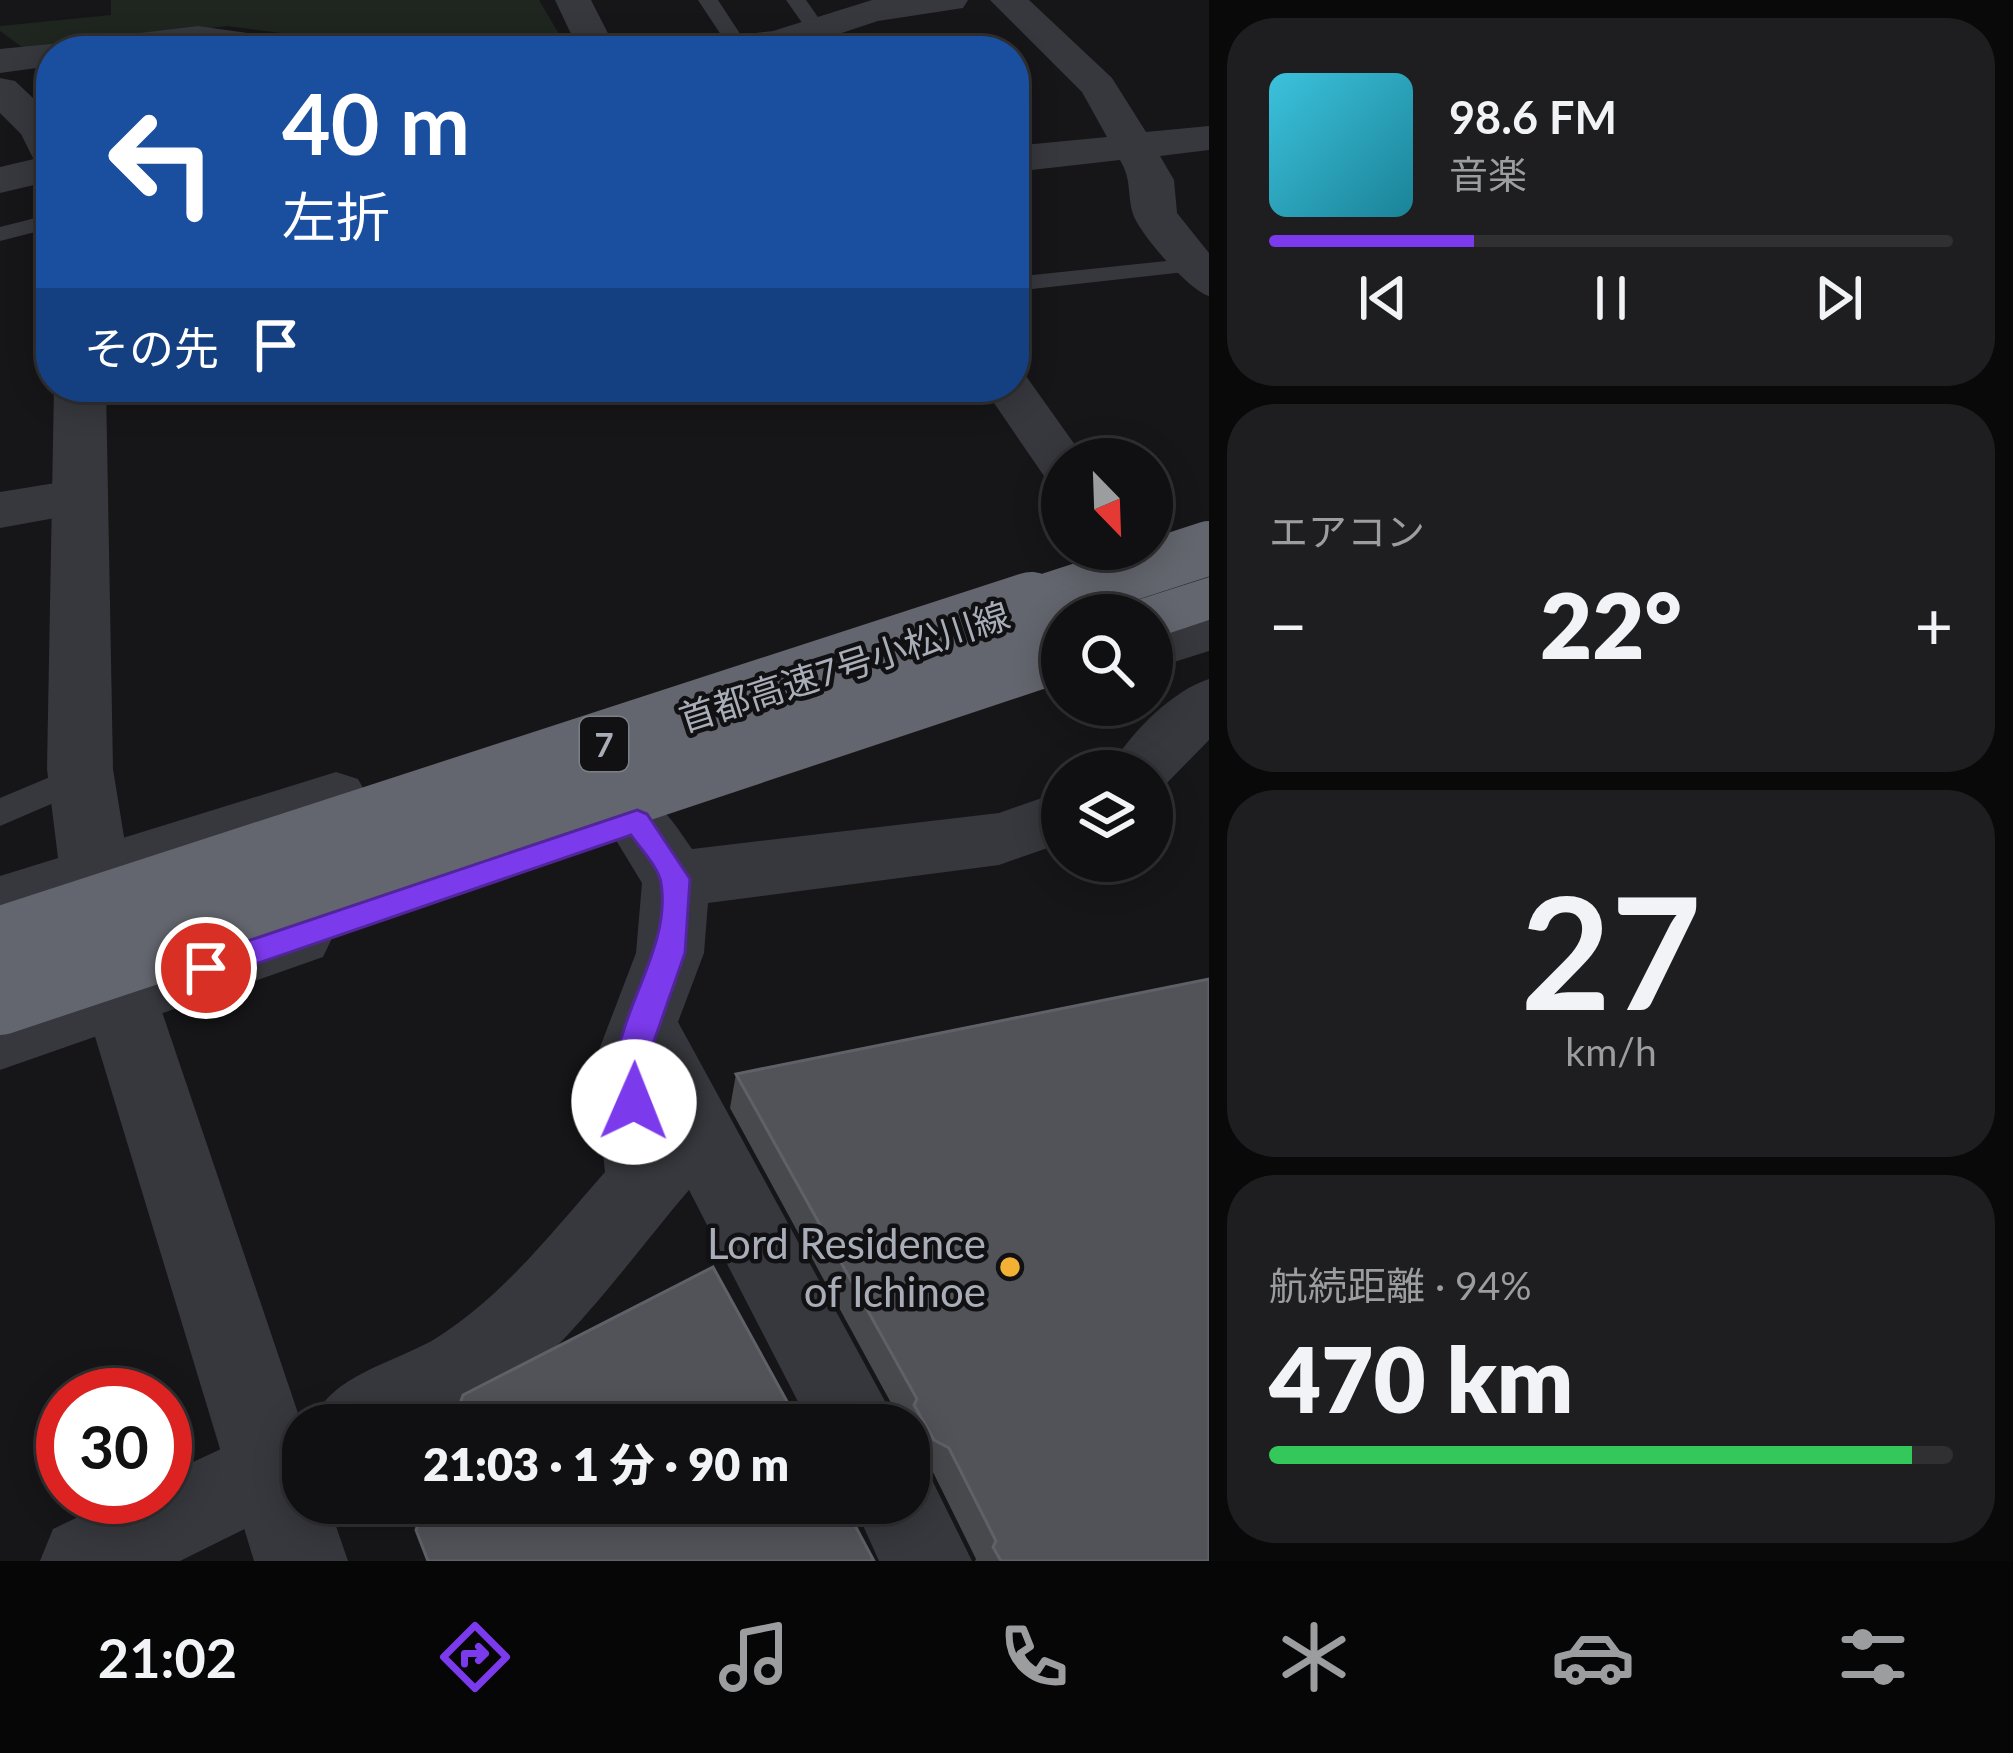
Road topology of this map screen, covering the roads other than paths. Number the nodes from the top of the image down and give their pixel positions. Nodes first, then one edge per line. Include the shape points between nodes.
1 (573, 0) edge
2 (708, 0) edge
3 (950, 0) edge
4 (1008, 0) edge
5 (884, 4) edge
6 (807, 15) edge
7 (591, 36) edge
8 (731, 36) edge
9 (36, 57) edge
10 (0, 61) edge
11 (0, 90) edge
12 (36, 125) edge
13 (1209, 138) edge
14 (1133, 147) junction
15 (1029, 157) edge
16 (36, 172) edge
17 (0, 180) edge
18 (36, 225) edge
19 (0, 234) edge
20 (1202, 273) edge
21 (1029, 283) edge
22 (80, 402) edge
23 (1019, 402) edge
24 (1044, 438) edge
25 (80, 497) junction
26 (0, 509) edge
27 (1209, 521) edge
28 (1173, 532) edge
29 (1209, 548) edge
30 (1054, 570) edge
31 (1209, 598) edge
32 (1173, 610) edge
33 (1209, 629) edge
34 (1173, 641) edge
35 (1041, 654) edge
36 (1041, 687) edge
37 (1209, 701) edge
38 (1161, 750) edge
39 (81, 777) junction
40 (0, 812) edge
41 (1041, 824) edge
42 (657, 850) junction
43 (95, 874) junction
44 (0, 904) edge
45 (0, 940) edge
46 (120, 997) junction
47 (0, 1001) edge
48 (0, 1038) edge
49 (669, 1155) junction
50 (394, 1404) edge
51 (845, 1404) edge
52 (282, 1449) edge
53 (282, 1465) edge
54 (296, 1524) edge
55 (908, 1524) edge
56 (86, 1561) edge
57 (301, 1561) edge
58 (927, 1561) edge

1 - 7 street
2 - 8 lane
3 - 5 street
4 - 14 street via 1098,86
5 - 6 street
9 - 10 street
11 - 12 street
13 - 14 street
14 - 15 street
14 - 20 street via 1153,181 1155,215
16 - 17 street
18 - 19 lane
20 - 21 lane
22 - 25 street
23 - 24 street
25 - 26 street
25 - 39 street
27 - 28 street
29 - 45 highway, 首都高速7号小松川線 / 7, bridge
30 - 43 street
31 - 32 highway
33 - 34 street
35 - 47 highway, 首都高速7号小松川線 / 7, bridge
36 - 42 street
37 - 38 street
39 - 40 lane
39 - 43 street
41 - 42 street via 999,839
42 - 46 street
42 - 49 street via 670,953 641,1024
43 - 44 street
43 - 46 street
46 - 48 street
46 - 52 street
49 - 50 street via 492,1349
49 - 51 street via 731,1184
53 - 56 street
54 - 57 street
55 - 58 street

